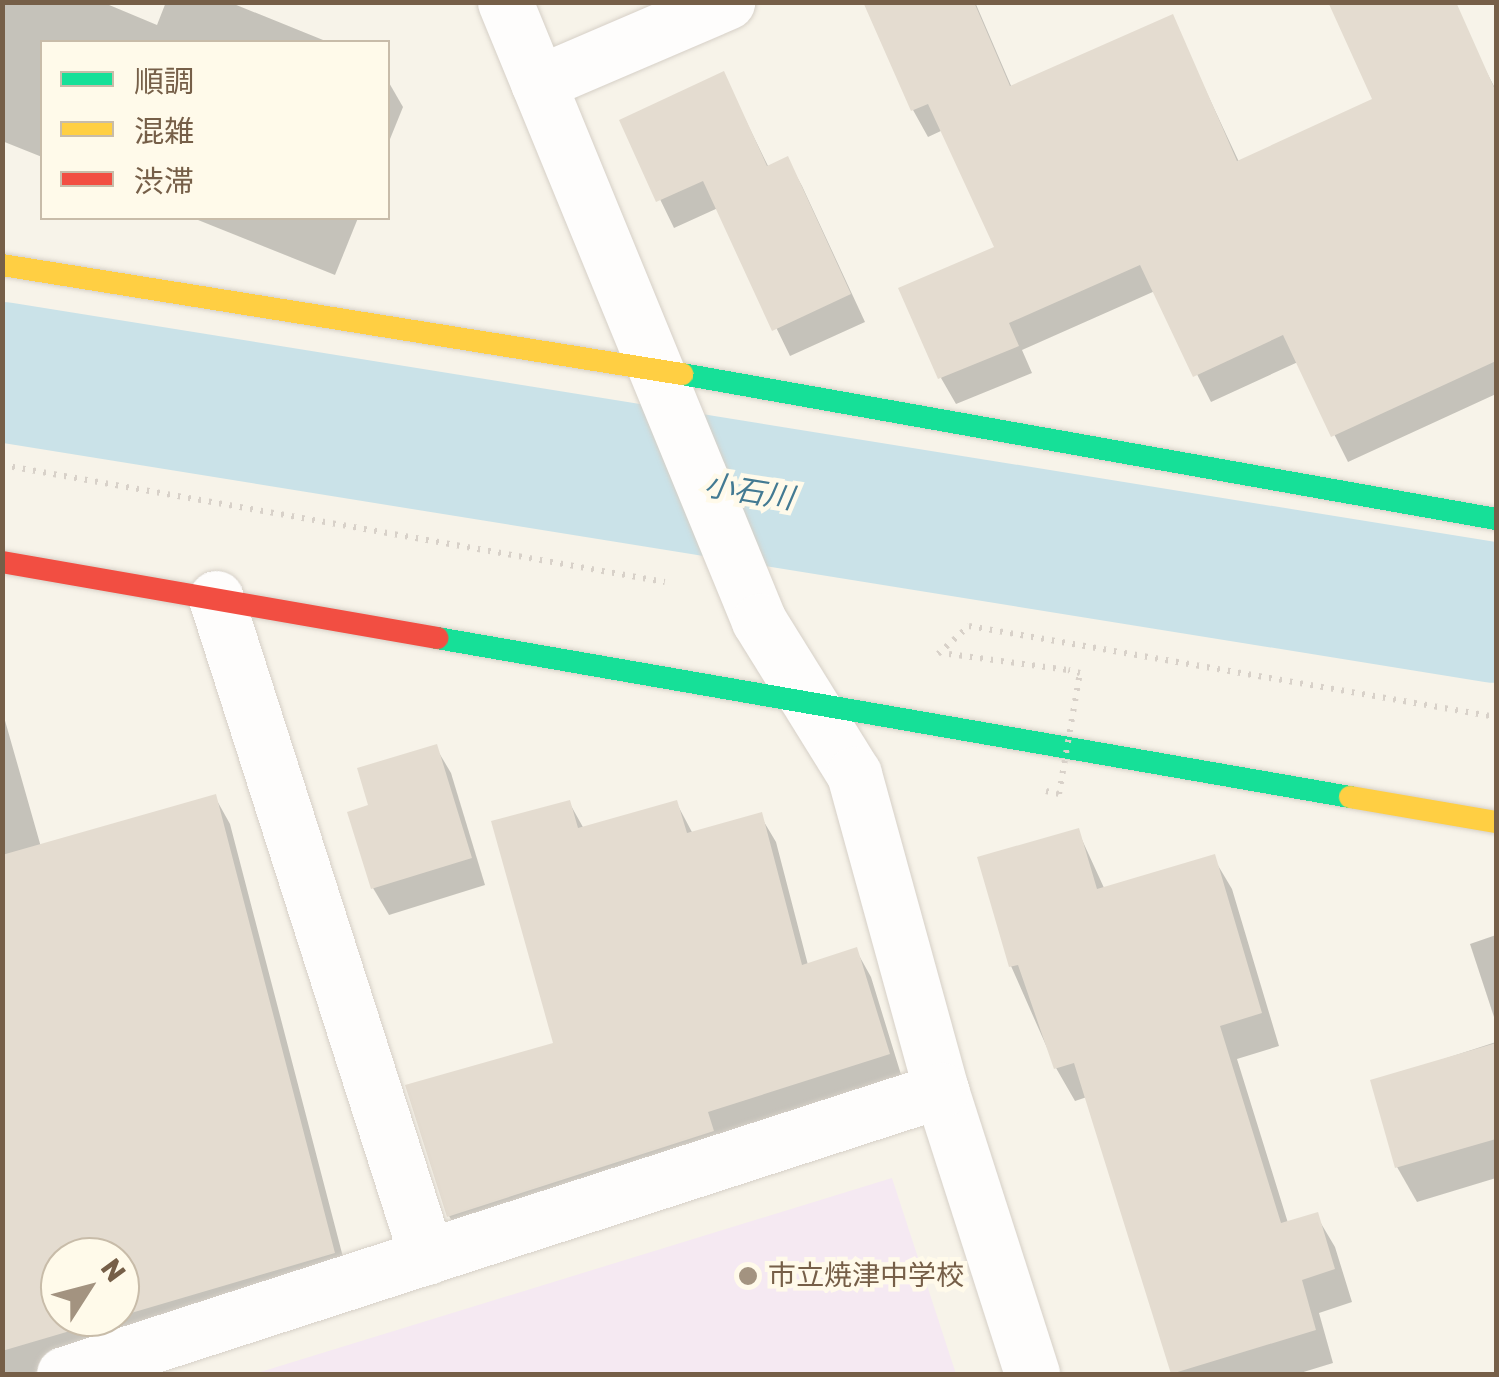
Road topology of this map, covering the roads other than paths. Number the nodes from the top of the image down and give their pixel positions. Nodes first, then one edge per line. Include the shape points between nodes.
1 (505, 2) edge
2 (728, 2) edge
3 (538, 83) junction
4 (2, 265) edge
5 (662, 384) junction
6 (1496, 519) edge
7 (2, 562) edge
8 (216, 598) junction
9 (804, 697) junction
10 (1496, 822) edge
11 (942, 1090) junction
12 (427, 1257) junction
13 (64, 1374) edge
14 (1032, 1374) edge

1 - 3 street
2 - 3 street
3 - 5 street
4 - 5 street
5 - 6 street
5 - 9 street via 744,585
7 - 8 street
8 - 9 street
8 - 12 street
9 - 10 street
9 - 11 street via 854,774
11 - 12 street
11 - 14 street
12 - 13 street

